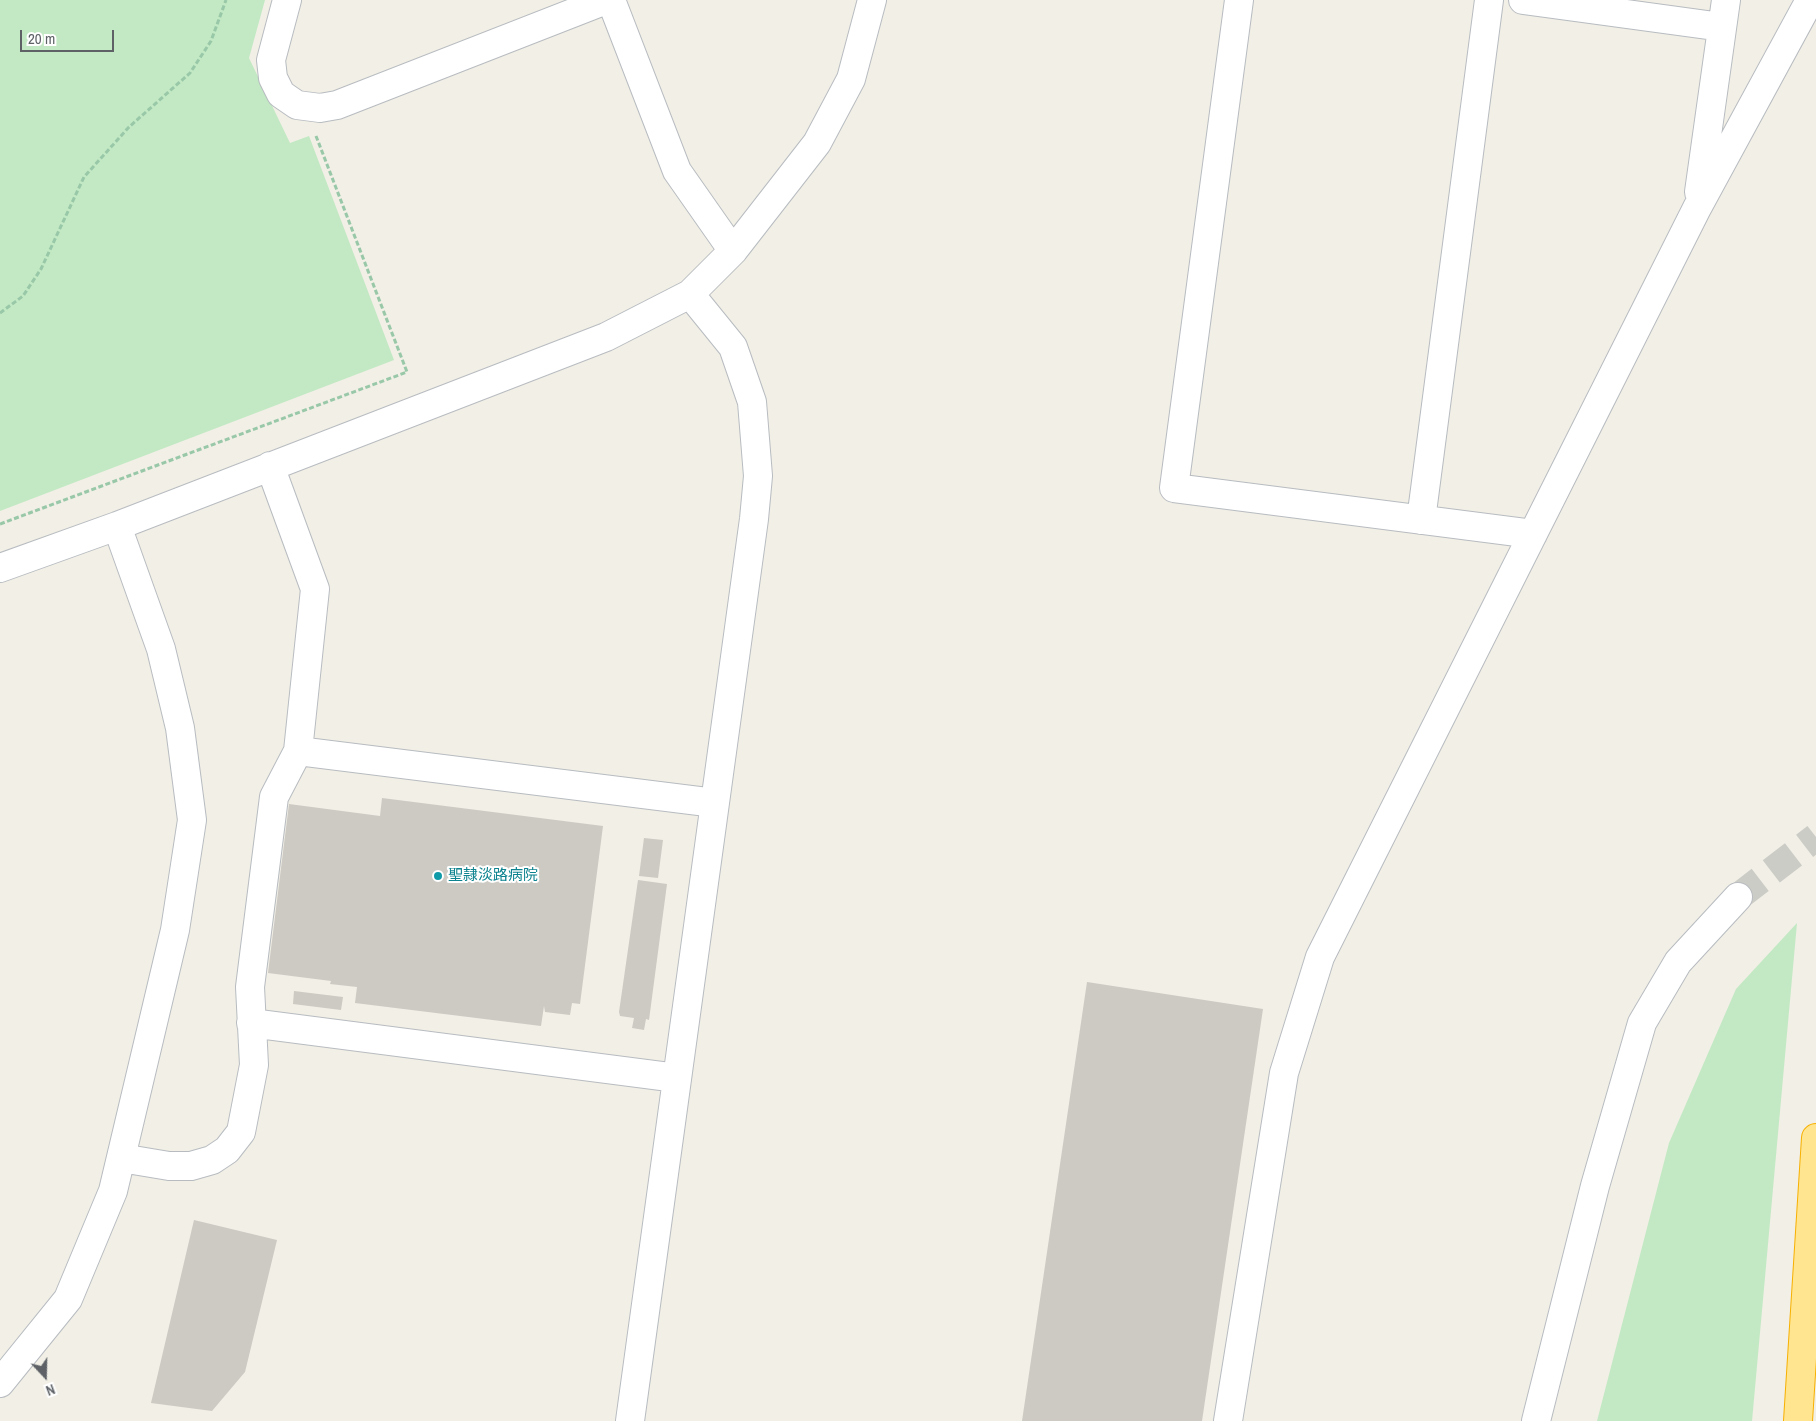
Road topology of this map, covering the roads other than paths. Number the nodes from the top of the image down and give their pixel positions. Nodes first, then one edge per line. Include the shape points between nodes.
1 (287, 0) edge
2 (606, 0) edge
3 (611, 0) edge
4 (872, 0) edge
5 (1239, 0) edge
6 (1490, 0) edge
7 (1524, 0) edge
8 (1726, 0) edge
9 (1810, 0) edge
10 (552, 10) edge
11 (1722, 27) junction
12 (1697, 208) junction
13 (733, 250) junction
14 (690, 294) junction
15 (270, 466) junction
16 (1421, 520) junction
17 (117, 526) junction
18 (1533, 534) junction
19 (0, 568) edge
20 (298, 751) junction
21 (715, 803) junction
22 (1738, 898) tunnel mouth
23 (251, 1023) junction
24 (677, 1078) junction
25 (1816, 1138) edge
26 (121, 1158) junction
27 (0, 1383) edge
28 (630, 1421) edge
29 (1228, 1421) edge
30 (1536, 1421) edge
31 (1798, 1421) edge

1 - 10 street via 271,60 273,78 281,94 297,105 320,108 336,105
2 - 10 street
3 - 13 street via 677,171
4 - 13 street via 851,79 817,143
5 - 16 street via 1174,488
6 - 16 street
7 - 11 street
8 - 11 street
9 - 12 street
11 - 12 street
12 - 18 street
13 - 14 street
14 - 15 street via 606,337
14 - 21 street via 734,347 752,402 758,476
15 - 17 street
15 - 20 street via 316,589
16 - 18 street
17 - 19 street
17 - 26 street via 163,658 180,728 192,820 175,930
18 - 29 street via 1320,957 1284,1073
20 - 21 street
20 - 23 street via 274,797 250,987
21 - 24 street
22 - 30 street via 1678,962 1642,1023 1595,1186
23 - 24 street
23 - 26 street via 254,1064 241,1132 228,1150 212,1160 191,1166
24 - 28 street
25 - 31 highway
26 - 27 street via 113,1191 68,1299

